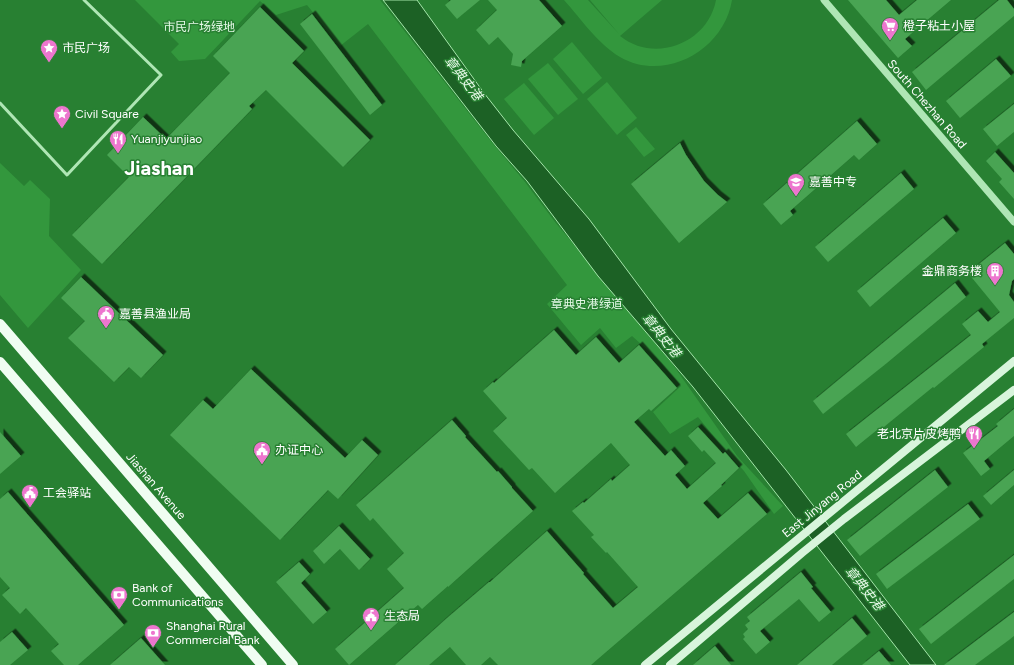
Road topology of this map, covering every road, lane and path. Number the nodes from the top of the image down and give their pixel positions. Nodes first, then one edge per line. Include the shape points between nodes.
1 (84, 0) edge
2 (824, 0) edge
3 (0, 103) edge
4 (1014, 222) edge
5 (0, 324) edge
6 (1014, 361) edge
7 (0, 362) edge
8 (1014, 390) edge
9 (262, 665) edge
10 (293, 665) edge
11 (645, 665) edge
12 (670, 665) edge

1 - 3 lane via 161,75 67,174
2 - 4 street, South Chezhan Road
5 - 10 main road, Jiashan Avenue
6 - 11 main road, East Jinyang Road
7 - 9 main road
8 - 12 main road, East Jinyang Road via 844,519

